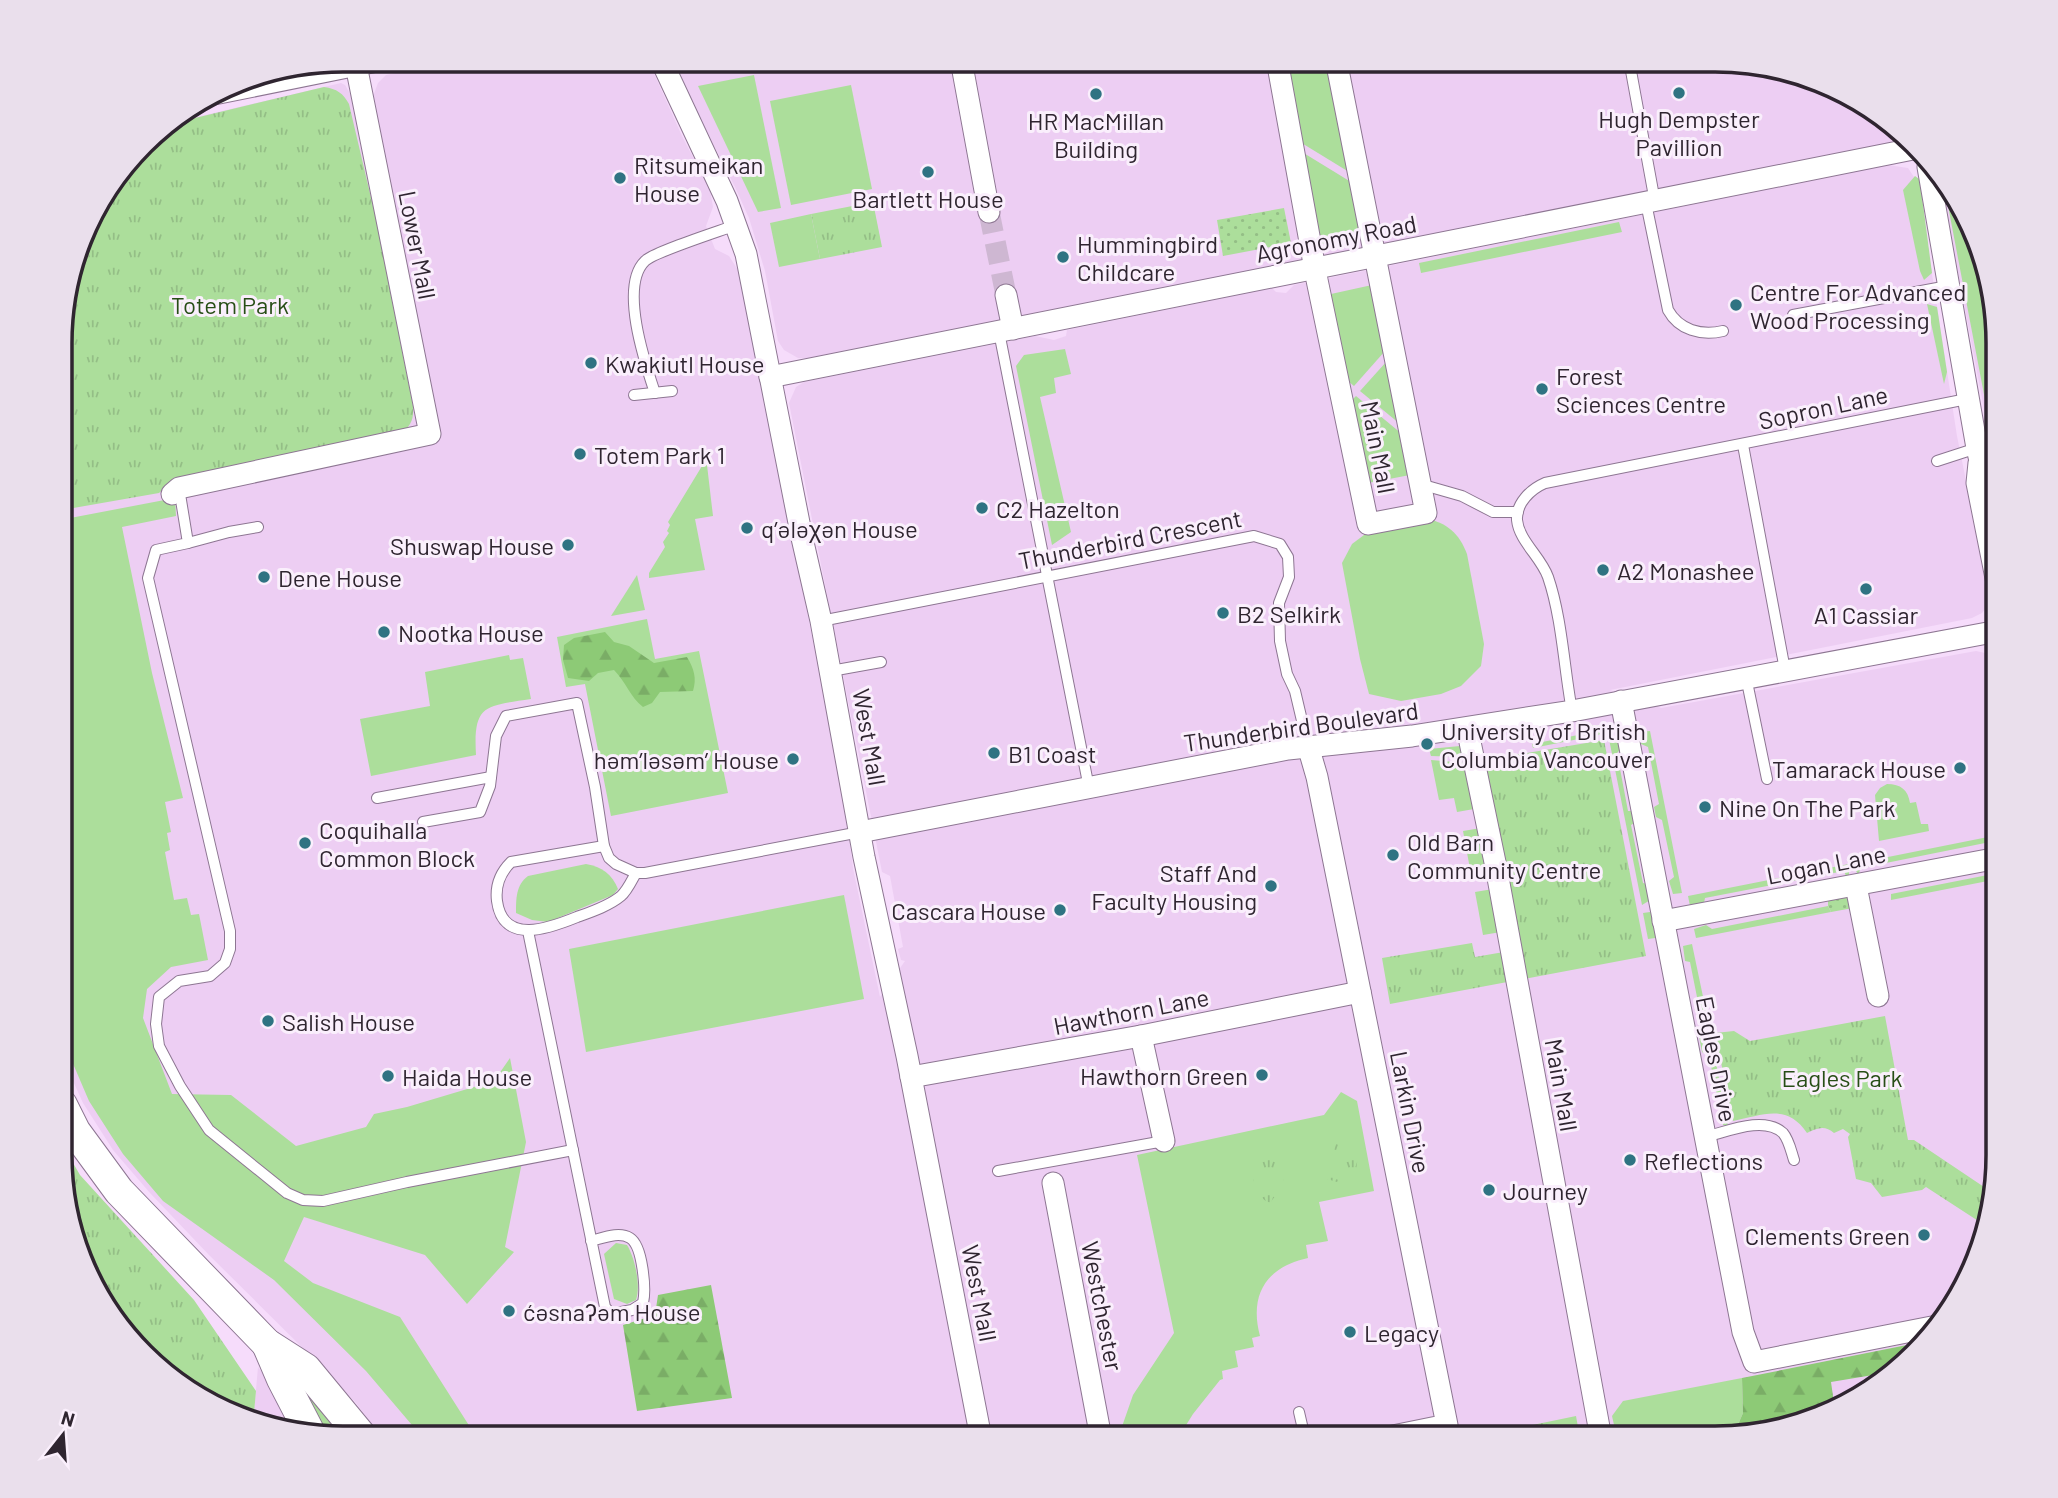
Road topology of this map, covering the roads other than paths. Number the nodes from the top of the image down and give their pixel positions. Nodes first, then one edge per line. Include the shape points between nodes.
1 (357, 72) edge
2 (666, 72) edge
3 (963, 72) edge
4 (1279, 72) edge
5 (1338, 72) edge
6 (1631, 72) edge
7 (1906, 150) edge
8 (1930, 178) edge
9 (1650, 202) junction
10 (989, 212) tunnel mouth
11 (736, 225) junction
12 (1375, 257) junction
13 (1316, 269) junction
14 (1948, 285) junction
15 (1006, 295) tunnel mouth
16 (1793, 315) dead end
17 (1006, 330) junction
18 (1723, 331) dead end
19 (770, 377) junction
20 (672, 391) dead end
21 (655, 393) junction
22 (634, 396) dead end
23 (1967, 398) junction
24 (1743, 445) junction
25 (1978, 454) junction
26 (1937, 461) dead end
27 (1986, 470) edge
28 (1420, 484) junction
29 (176, 491) joint
30 (1518, 512) junction
31 (258, 527) dead end
32 (1986, 528) edge
33 (188, 543) junction
34 (1047, 576) junction
35 (821, 621) junction
36 (1986, 633) edge
37 (881, 662) dead end
38 (1785, 670) junction
39 (831, 671) junction
40 (1746, 677) junction
41 (1621, 701) junction
42 (1572, 711) junction
43 (1470, 742) dead end
44 (1308, 747) junction
45 (491, 777) junction
46 (1767, 779) dead end
47 (1089, 788) junction
48 (377, 798) dead end
49 (423, 822) dead end
50 (860, 832) junction
51 (604, 846) junction
52 (1986, 860) edge
53 (636, 873) junction
54 (1856, 886) junction
55 (1663, 921) junction
56 (528, 931) junction
57 (1360, 992) junction
58 (1878, 996) dead end
59 (1141, 1036) junction
60 (911, 1077) junction
61 (72, 1125) edge
62 (1705, 1138) junction
63 (1164, 1141) joint
64 (573, 1150) junction
65 (1794, 1160) dead end
66 (998, 1171) dead end
67 (1053, 1183) dead end
68 (591, 1241) junction
69 (1923, 1329) edge
70 (267, 1344) junction
71 (1299, 1412) dead end
72 (305, 1424) edge
73 (353, 1426) edge
74 (979, 1426) edge
75 (1099, 1426) edge
76 (1302, 1426) edge
77 (1442, 1426) edge
78 (1599, 1426) edge

1 - 29 street, Lower Mall via 430,435
2 - 11 street, West Mall
3 - 10 street
4 - 13 street, Main Mall
5 - 12 street, Main Mall
6 - 9 lane
7 - 9 street, Agronomy Road
8 - 14 street
9 - 12 street, Agronomy Road
9 - 18 lane via 1668,310 1675,324
11 - 19 street, West Mall
11 - 21 lane via 646,259 634,276 642,353
12 - 13 street, Agronomy Road
12 - 28 street, Main Mall
13 - 17 street, Agronomy Road
13 - 28 street, Main Mall via 1368,524 1426,513
14 - 16 lane
14 - 23 street
15 - 17 street
17 - 19 street, Agronomy Road
17 - 34 lane
19 - 35 street, West Mall via 811,537
20 - 21 lane
21 - 22 lane
23 - 24 lane, Sopron Lane
23 - 25 street
24 - 30 lane, Sopron Lane via 1545,483 1526,497
24 - 38 lane
25 - 26 lane
25 - 27 street
25 - 32 street via 1977,482
28 - 30 lane via 1462,496 1493,512
29 - 33 lane
30 - 42 lane via 1520,530 1548,575
31 - 33 lane
33 - 64 lane via 156,550 148,578 230,931 225,963 209,976 179,981 159,997 159,1046 195,1111 209,1130 287,1193 303,1200
34 - 35 lane, Thunderbird Crescent
34 - 44 lane, Thunderbird Crescent via 1254,536 1280,544 1288,557 1289,577 1277,616 1280,641
34 - 47 lane
35 - 39 street, West Mall
36 - 38 street, Thunderbird Boulevard
37 - 39 lane
38 - 40 street, Thunderbird Boulevard
39 - 50 street, West Mall
40 - 41 street, Thunderbird Boulevard
40 - 46 lane
41 - 42 street, Thunderbird Boulevard
41 - 55 street, Eagles Drive
42 - 44 street, Thunderbird Boulevard
43 - 78 street, Main Mall
44 - 47 street, Thunderbird Boulevard
44 - 57 street, Larkin Drive
45 - 48 lane
45 - 49 lane via 480,812
45 - 51 lane via 496,736 506,716 577,703
47 - 50 street, Thunderbird Boulevard
50 - 53 lane
50 - 60 street, West Mall
51 - 53 lane via 616,864
51 - 56 lane via 511,862 500,875 497,903 504,920
52 - 54 street, Logan Lane
53 - 56 lane via 622,895 550,928
54 - 55 street, Logan Lane
54 - 58 street
55 - 62 street, Eagles Drive
56 - 64 lane
57 - 59 street, Hawthorn Lane
57 - 77 street, Larkin Drive via 1447,1425
59 - 60 street, Hawthorn Lane
59 - 63 street
60 - 74 street, West Mall
61 - 70 street via 119,1191
62 - 65 lane via 1753,1125 1767,1126 1782,1132
62 - 69 street, Eagles Drive via 1743,1332 1754,1362
63 - 66 lane
64 - 68 lane
67 - 75 street, Westchester
68 - 68 lane via 605,1307 611,1314 643,1303 646,1290 637,1247 630,1238 616,1235
70 - 72 street
70 - 73 street via 306,1369
71 - 76 lane

